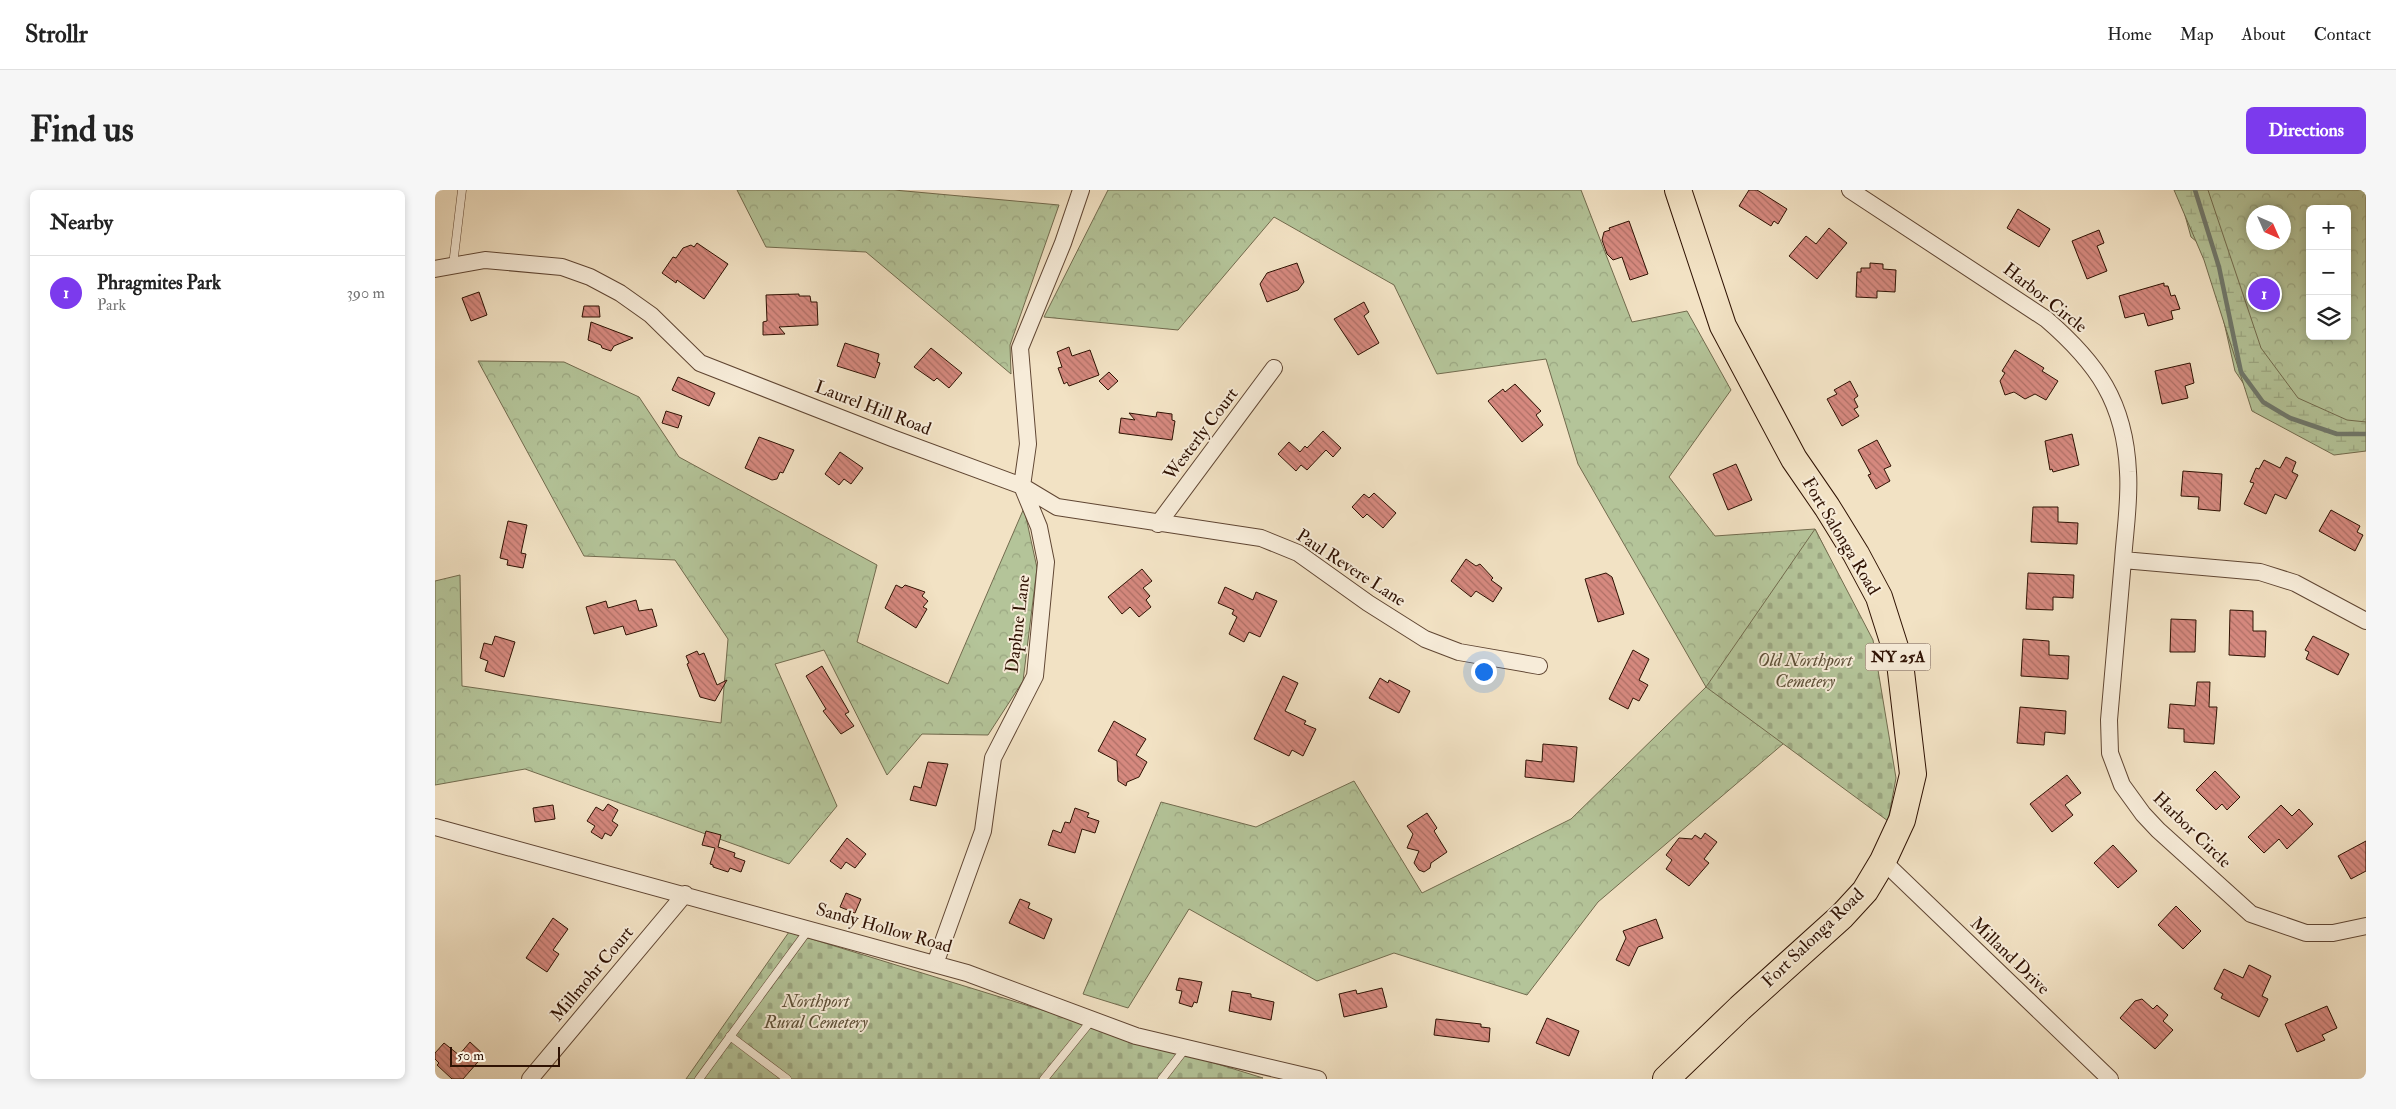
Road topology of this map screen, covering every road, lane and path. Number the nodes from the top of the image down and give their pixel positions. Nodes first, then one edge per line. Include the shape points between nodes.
1 (462, 190) edge
2 (1081, 190) edge
3 (1678, 190) edge
4 (1850, 190) edge
5 (453, 265) junction
6 (435, 269) edge
7 (1274, 368) dead end
8 (1022, 486) junction
9 (1158, 524) junction
10 (2123, 560) junction
11 (2366, 621) edge
12 (1539, 666) dead end
13 (435, 827) edge
14 (1883, 862) junction
15 (685, 894) junction
16 (2366, 926) edge
17 (810, 928) junction
18 (935, 964) junction
19 (1091, 1020) junction
20 (730, 1036) junction
21 (1185, 1049) junction
22 (530, 1079) edge
23 (699, 1079) edge
24 (787, 1079) edge
25 (1045, 1079) edge
26 (1162, 1079) edge
27 (1318, 1079) edge
28 (1666, 1079) edge
29 (2110, 1079) edge

1 - 5 lane
2 - 8 street via 1020,348 1028,444
3 - 14 main road, Fort Salonga Road / NY 25A via 1723,326 1794,459 1837,522 1879,596 1900,663 1913,774 1901,820
4 - 10 street, Harbor Circle via 2046,320 2075,345 2098,373 2116,406 2128,472
5 - 6 street, Laurel Hill Road
5 - 8 street, Laurel Hill Road via 485,260 562,267 590,277 651,315 700,363
7 - 9 street, Westerly Court
8 - 9 street, Paul Revere Lane via 1057,507
8 - 18 street, Daphne Lane via 1039,527 1046,562 1035,676 993,758 983,831
9 - 12 street, Paul Revere Lane via 1261,538 1298,553 1367,603 1425,639 1459,652
10 - 11 street via 2260,572 2295,583
10 - 16 street, Harbor Circle via 2109,720 2110,754 2122,785 2159,830 2251,914 2306,933 2333,933
13 - 15 street, Sandy Hollow Road
14 - 28 main road, Fort Salonga Road / NY 25A via 1865,891 1842,916
14 - 29 street, Milland Drive
15 - 17 street, Sandy Hollow Road
15 - 22 street, Millmohr Court
17 - 18 street, Sandy Hollow Road
17 - 20 lane
18 - 19 street, Sandy Hollow Road
19 - 21 street, Sandy Hollow Road
19 - 25 lane
20 - 23 lane
20 - 24 lane
21 - 26 lane
21 - 27 street, Sandy Hollow Road

